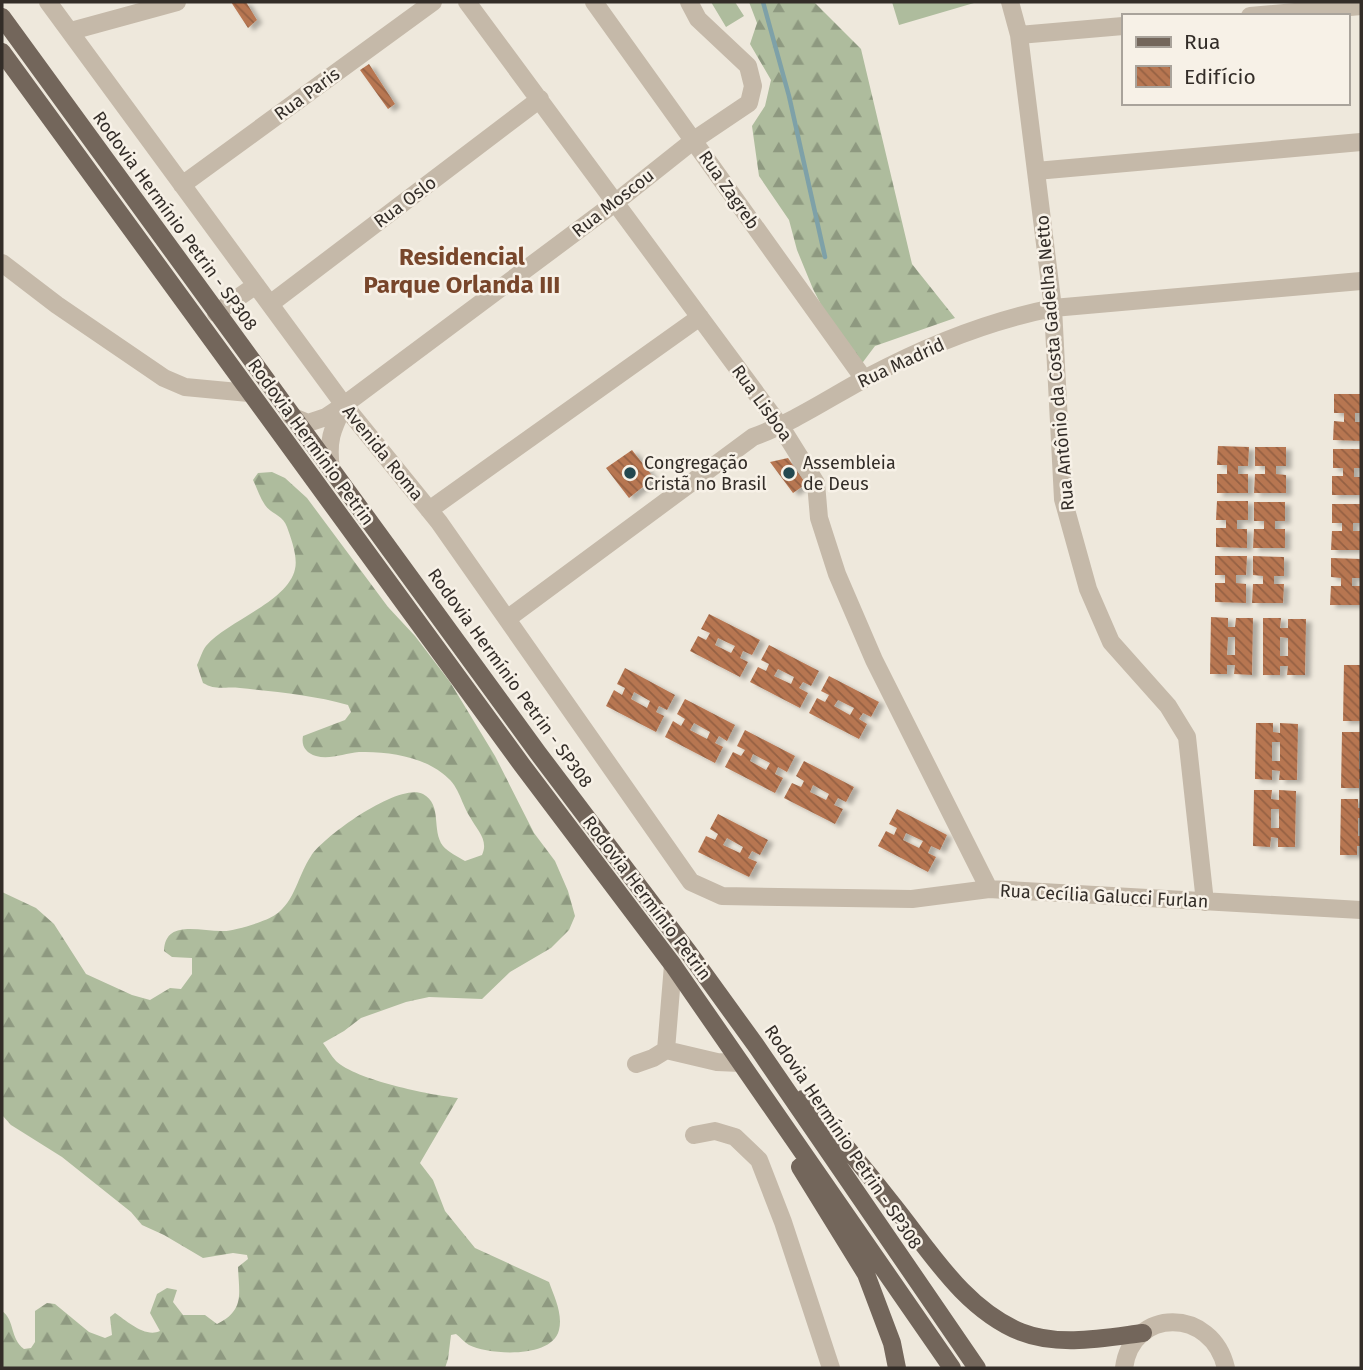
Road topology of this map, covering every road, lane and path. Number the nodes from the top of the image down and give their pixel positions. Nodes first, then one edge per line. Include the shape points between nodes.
1 (48, 2) edge
2 (177, 2) edge
3 (433, 2) edge
4 (467, 2) edge
5 (594, 2) edge
6 (689, 2) edge
7 (1010, 2) edge
8 (1361, 6) edge
9 (1272, 14) edge
10 (2, 18) edge
11 (1122, 26) edge
12 (71, 31) junction
13 (1019, 35) junction
14 (2, 52) edge
15 (540, 99) junction
16 (694, 140) junction
17 (1361, 142) edge
18 (1036, 171) junction
19 (182, 186) junction
20 (616, 202) junction
21 (2, 263) edge
22 (1361, 281) edge
23 (256, 285) junction
24 (270, 304) junction
25 (1053, 308) junction
26 (216, 313) junction
27 (700, 317) junction
28 (864, 379) junction
29 (249, 393) junction
30 (344, 405) junction
31 (291, 416) junction
32 (781, 427) junction
33 (331, 469) junction
34 (429, 510) junction
35 (507, 619) junction
36 (989, 889) junction
37 (722, 896) joint
38 (1205, 902) junction
39 (1361, 911) edge
40 (673, 965) junction
41 (757, 1048) junction
42 (666, 1050) junction
43 (636, 1064) dead end
44 (745, 1069) junction
45 (694, 1135) dead end
46 (1143, 1333) junction
47 (831, 1368) edge
48 (897, 1368) edge
49 (953, 1368) edge
50 (977, 1368) edge
51 (1124, 1368) edge
52 (1226, 1368) edge

1 - 12 street, Avenida Roma
2 - 12 street
3 - 19 street, Rua Paris
4 - 15 street, Rua Lisboa
5 - 16 street, Rua Zagreb
6 - 16 street, Rua Moscou via 698,19 748,66 753,86 749,103
7 - 13 street, Rua Antônio da Costa Gadelha Netto
8 - 9 street
10 - 26 main road, Rodovia Hermínio Petrin - SP308
11 - 13 street
12 - 19 street, Avenida Roma
13 - 18 street, Rua Antônio da Costa Gadelha Netto
14 - 29 main road, Rodovia Hermínio Petrin
15 - 20 street, Rua Lisboa
15 - 24 street, Rua Oslo
16 - 20 street, Rua Moscou
16 - 28 street, Rua Zagreb
17 - 18 street
18 - 25 street, Rua Antônio da Costa Gadelha Netto
19 - 23 street, Avenida Roma
20 - 27 street, Rua Lisboa
20 - 30 street, Rua Moscou
21 - 29 street via 164,378 185,387
22 - 25 street, Rua Madrid
23 - 24 street, Avenida Roma
23 - 26 street
24 - 30 street, Avenida Roma
25 - 28 street, Rua Madrid via 1012,316 909,356
25 - 38 street, Rua Antônio da Costa Gadelha Netto via 1063,499 1088,589 1111,642 1168,706 1187,737
26 - 31 main road, Rodovia Hermínio Petrin - SP308
27 - 32 street, Rua Lisboa
27 - 34 street
28 - 32 street, Rua Madrid
29 - 40 main road, Rodovia Hermínio Petrin
30 - 31 street, Rua Moscou via 308,423
30 - 33 street via 328,447
30 - 34 street, Avenida Roma
31 - 33 main road, Rodovia Hermínio Petrin - SP308
32 - 35 street, Rua Madrid via 753,437
32 - 36 street, Rua Lisboa via 816,483 819,518 874,660
33 - 41 main road, Rodovia Hermínio Petrin - SP308
34 - 35 street, Avenida Roma
35 - 37 street, Avenida Roma via 691,882
36 - 37 street, Rua Cecília Galucci Furlan via 912,899
36 - 38 street, Rua Cecília Galucci Furlan
38 - 39 street, Rua Cecília Galucci Furlan
40 - 42 street
40 - 44 main road, Rodovia Hermínio Petrin
41 - 46 main road via 878,1186 962,1291 998,1320 1048,1338 1096,1340
41 - 50 main road, Rodovia Hermínio Petrin - SP308
42 - 43 street
42 - 44 street
44 - 48 main road via 866,1273
44 - 49 main road, Rodovia Hermínio Petrin
45 - 47 street via 715,1131 735,1137 759,1160
46 - 51 street via 1132,1344
46 - 52 street via 1172,1322 1188,1324 1214,1340

